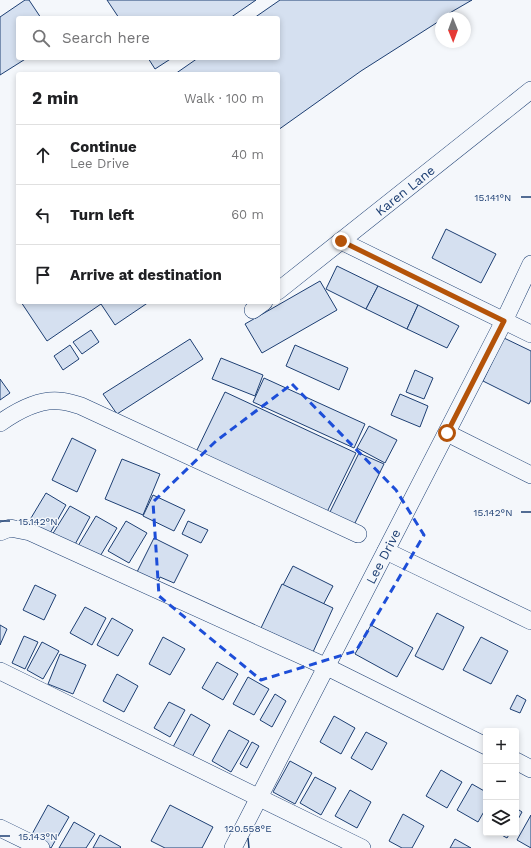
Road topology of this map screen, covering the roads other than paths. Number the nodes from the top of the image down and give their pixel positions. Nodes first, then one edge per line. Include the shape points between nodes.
1 (531, 90) edge
2 (341, 241) junction
3 (531, 264) edge
4 (280, 289) edge
5 (504, 321) junction
6 (531, 334) edge
7 (0, 423) edge
8 (447, 433) junction
9 (531, 475) edge
10 (0, 532) edge
11 (358, 534) dead end
12 (386, 551) junction
13 (531, 621) edge
14 (327, 667) junction
15 (0, 671) edge
16 (483, 745) edge
17 (519, 763) edge
18 (531, 769) edge
19 (259, 798) junction
20 (0, 828) edge
21 (41, 848) edge
22 (234, 848) edge
23 (362, 848) edge

1 - 2 street, Karen Lane
2 - 4 street, Karen Lane
2 - 5 street
3 - 5 street, Lee Drive
5 - 6 street
5 - 8 street, Lee Drive
7 - 11 street via 35,403 59,400 81,406
8 - 9 street
8 - 12 street, Lee Drive
10 - 14 street via 10,528 30,532
12 - 13 street
12 - 14 street, Lee Drive
14 - 16 street
14 - 19 street, Lee Drive
15 - 19 street
17 - 18 street
19 - 22 street, Lee Drive
19 - 23 street
20 - 21 street

